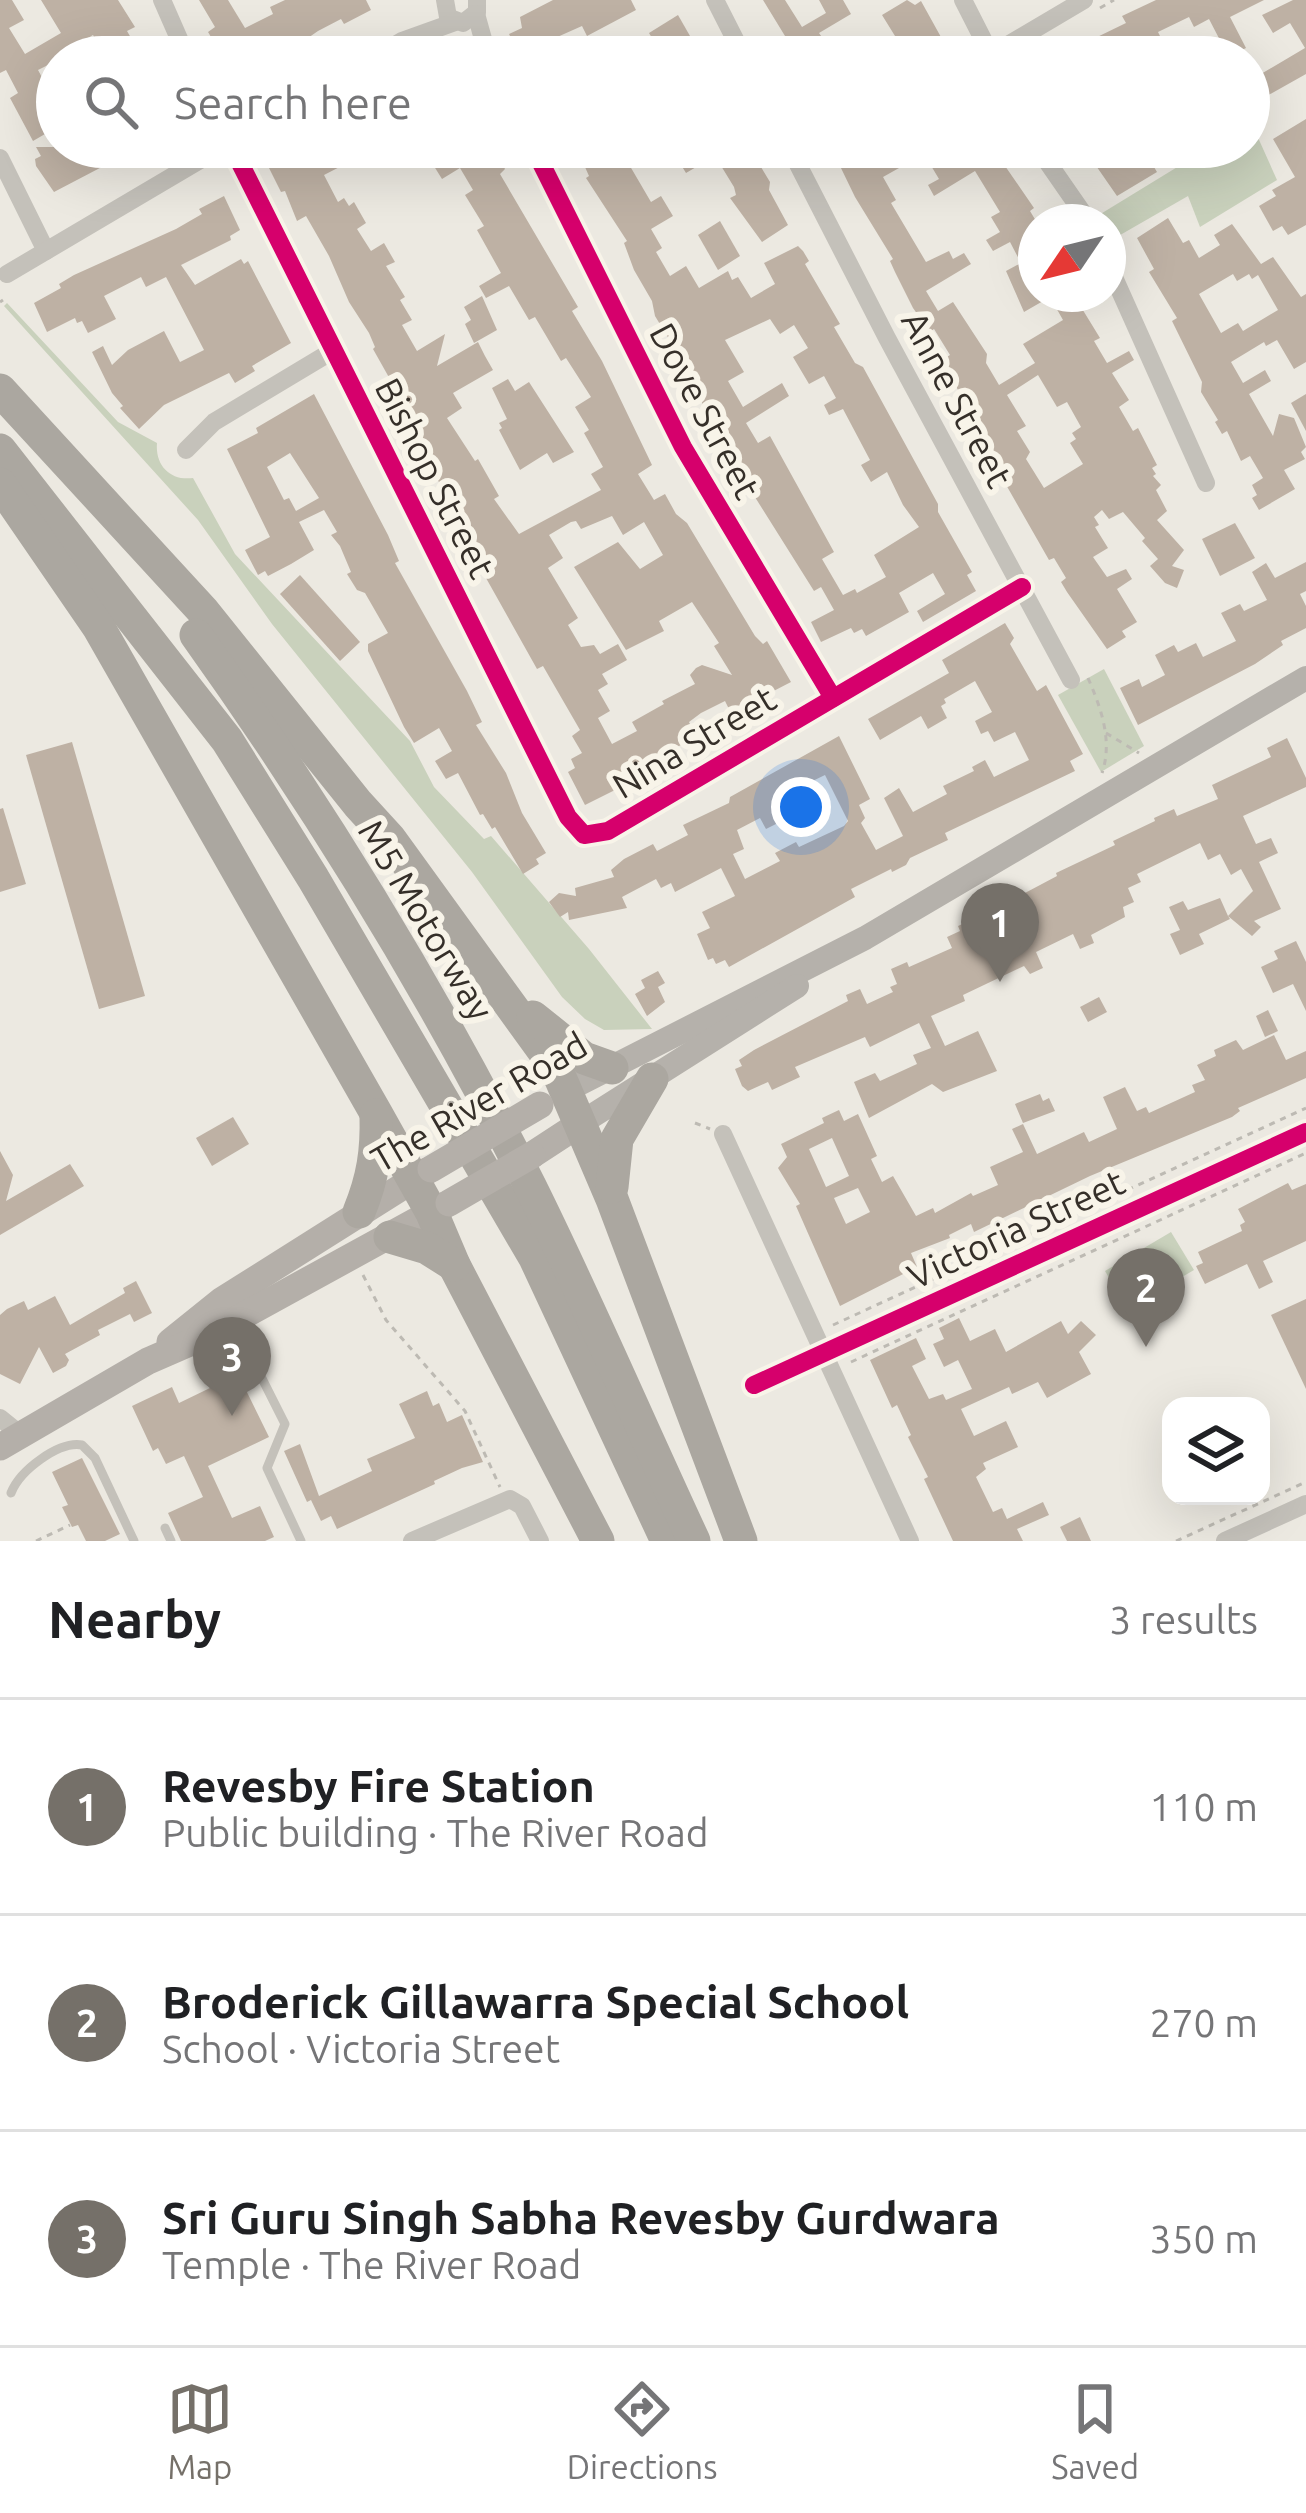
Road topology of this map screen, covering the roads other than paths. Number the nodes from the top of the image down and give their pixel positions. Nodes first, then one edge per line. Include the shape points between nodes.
1 (162, 0) edge
2 (715, 0) edge
3 (963, 0) edge
4 (1084, 0) edge
5 (445, 1) edge
6 (472, 12) edge
7 (178, 36) edge
8 (407, 36) edge
9 (414, 36) edge
10 (733, 36) edge
11 (982, 36) edge
12 (1025, 36) edge
13 (0, 158) edge
14 (186, 168) edge
15 (243, 168) edge
16 (544, 168) edge
17 (800, 168) edge
18 (1052, 168) edge
19 (1077, 204) edge
20 (46, 251) junction
21 (7, 274) dead end
22 (1126, 304) edge
23 (334, 350) junction
24 (0, 393) edge
25 (0, 450) edge
26 (186, 450) dead end
27 (1206, 483) dead end
28 (0, 484) edge
29 (1022, 587) junction
30 (1306, 678) edge
31 (1071, 680) dead end
32 (833, 698) junction
33 (584, 835) joint
34 (865, 938) junction
35 (498, 990) junction
36 (612, 1068) junction
37 (652, 1079) junction
38 (554, 1098) junction
39 (376, 1113) junction
40 (570, 1131) junction
41 (1306, 1132) edge
42 (723, 1134) dead end
43 (422, 1174) junction
44 (612, 1199) junction
45 (440, 1208) junction
46 (358, 1212) junction
47 (390, 1237) junction
48 (454, 1265) junction
49 (233, 1321) junction
50 (823, 1354) junction
51 (148, 1360) junction
52 (754, 1385) dead end
53 (7, 1434) edge
54 (11, 1492) dead end
55 (1306, 1504) edge
56 (165, 1528) dead end
57 (134, 1541) edge
58 (172, 1541) edge
59 (301, 1541) edge
60 (412, 1541) edge
61 (540, 1541) edge
62 (598, 1541) edge
63 (667, 1541) edge
64 (694, 1541) edge
65 (741, 1541) edge
66 (910, 1541) edge
67 (1225, 1541) edge

1 - 7 street
2 - 10 street
3 - 11 street
4 - 12 street
5 - 6 street via 445,12
5 - 8 street
6 - 9 street
13 - 20 street
14 - 20 street
15 - 23 street, Bishop Street
16 - 32 street, Dove Street via 691,461
17 - 29 street, Anne Street
18 - 19 street
20 - 21 street
22 - 27 street
23 - 26 street via 214,422
23 - 33 street, Bishop Street
24 - 35 highway via 204,612 390,839
24 - 64 highway, M5 Motorway via 194,632 393,935 530,1187
25 - 63 highway, M5 Motorway via 227,740 314,878 536,1258
28 - 39 highway via 99,628
29 - 31 street, Anne Street
29 - 32 street, Nina Street
30 - 34 main road, The River Road
32 - 33 street, Nina Street via 608,831
34 - 36 main road, The River Road
34 - 37 main road, The River Road
35 - 36 highway via 584,1058
35 - 38 highway via 556,1068
36 - 38 main road, The River Road
37 - 40 main road, The River Road
37 - 44 highway via 617,1138
38 - 40 highway
38 - 43 main road, The River Road, bridge
39 - 43 highway
39 - 46 highway via 373,1179
40 - 44 highway
40 - 45 main road, The River Road, bridge
41 - 50 street, Victoria Street
42 - 50 street
43 - 45 highway
43 - 46 main road, The River Road
44 - 65 highway
45 - 47 main road, The River Road
45 - 48 highway
46 - 51 main road, The River Road via 221,1301
47 - 48 highway
47 - 49 main road, The River Road
48 - 62 highway
49 - 51 main road, The River Road
49 - 59 lane via 284,1424 267,1468
50 - 52 street, Victoria Street
50 - 66 street
51 - 53 main road, The River Road
54 - 57 lane via 27,1470 69,1444 82,1445
55 - 67 street
56 - 58 lane
60 - 61 street via 506,1500 522,1506

